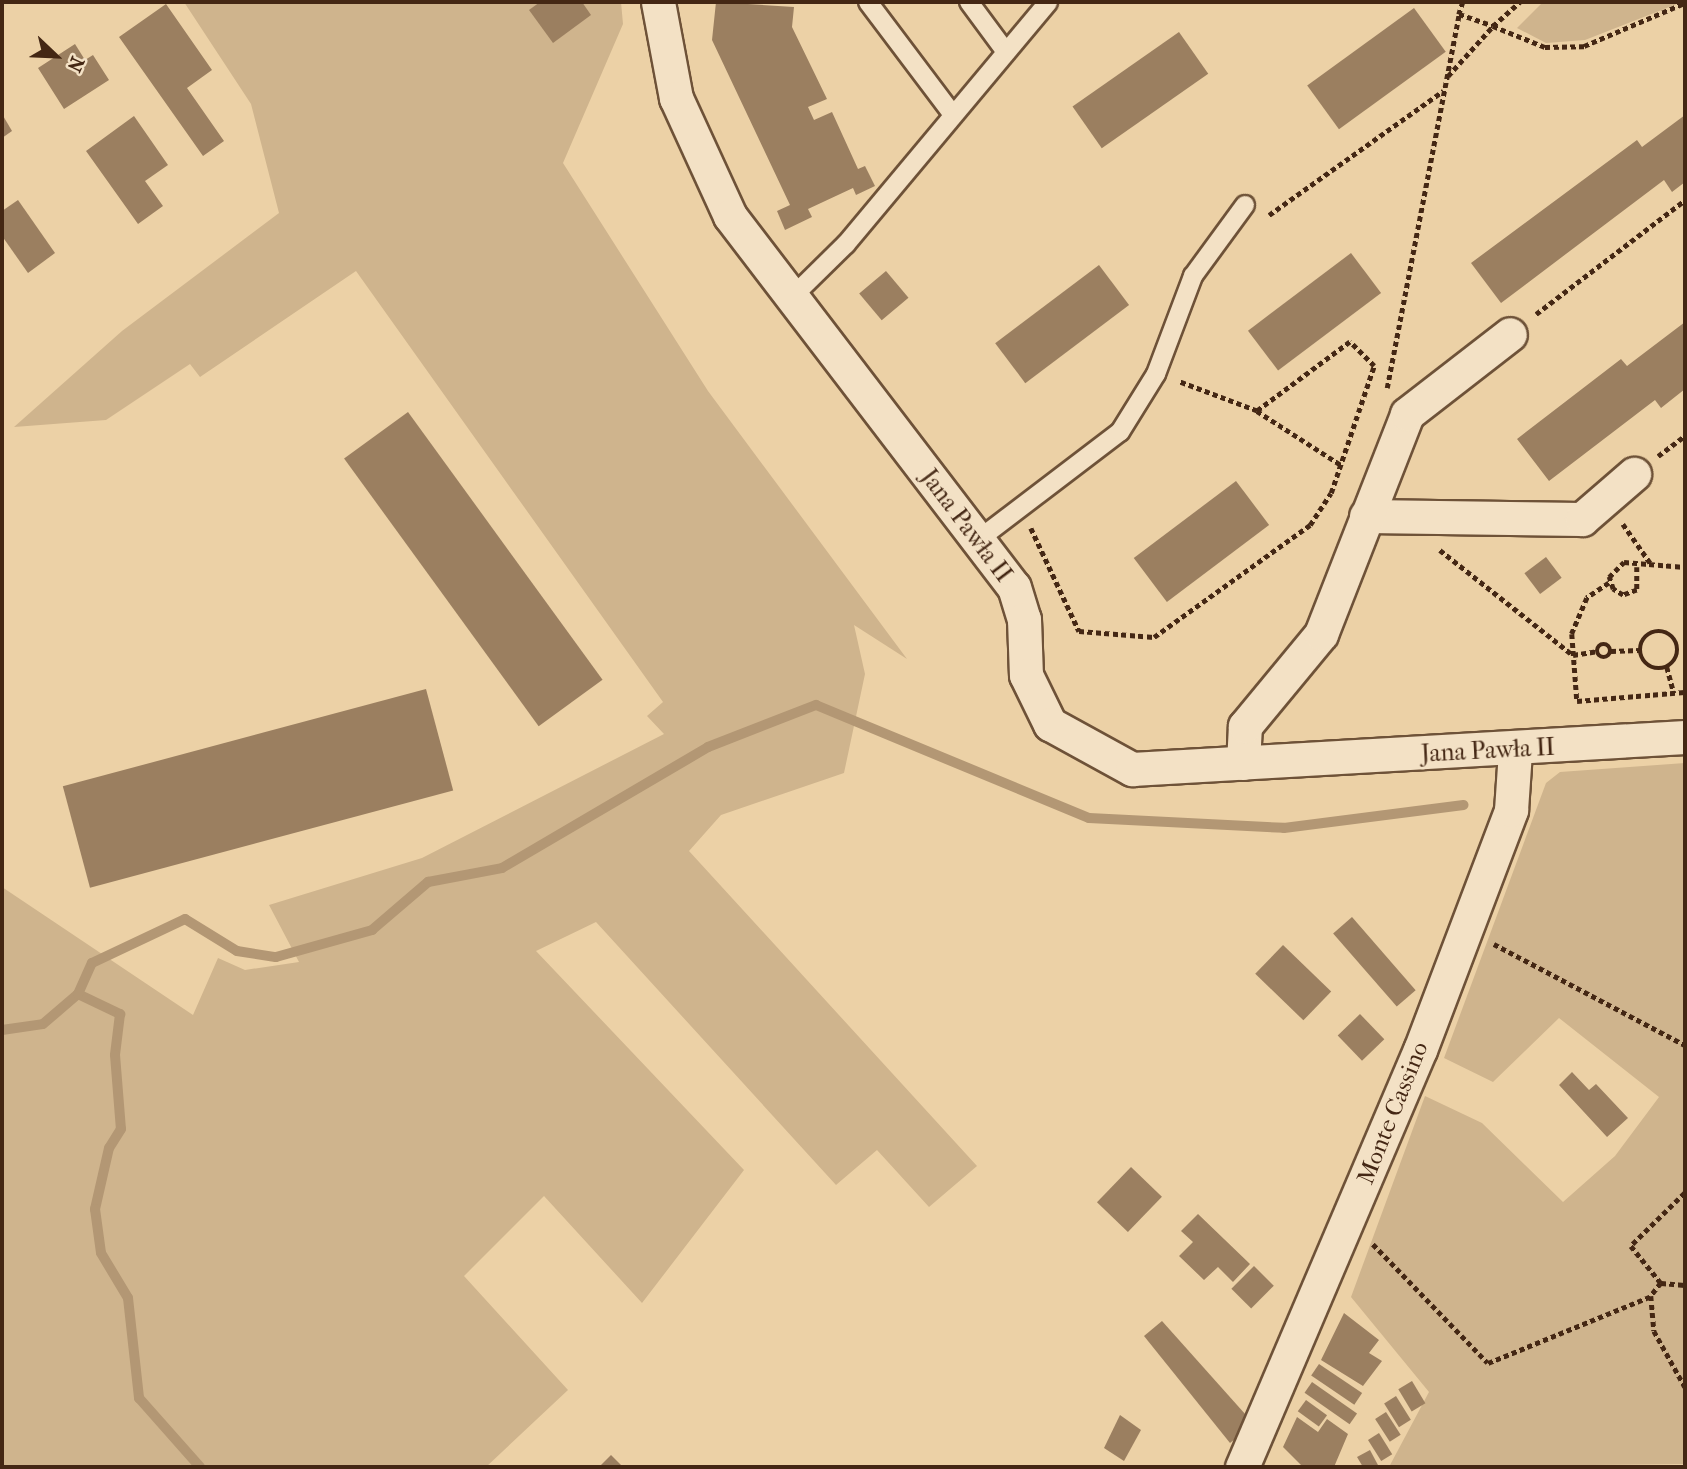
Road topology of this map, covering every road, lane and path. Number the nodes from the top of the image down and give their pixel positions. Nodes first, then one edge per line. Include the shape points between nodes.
1 (658, 2) edge
2 (868, 2) edge
3 (969, 2) edge
4 (1048, 2) edge
5 (1463, 2) edge
6 (1520, 2) edge
7 (1685, 4) edge
8 (1459, 14) junction
9 (1493, 26) junction
10 (1006, 52) junction
11 (1447, 77) junction
12 (1443, 92) junction
13 (953, 115) junction
14 (1685, 200) edge
15 (1245, 205) joint
16 (790, 299) junction
17 (1510, 334) joint
18 (1156, 374) junction
19 (1386, 393) dead end
20 (1257, 411) junction
21 (1341, 465) junction
22 (1634, 474) dead end
23 (1606, 498) junction
24 (1021, 505) junction
25 (1366, 516) junction
26 (1411, 516) junction
27 (978, 540) junction
28 (1651, 564) junction
29 (1637, 567) junction
30 (1685, 567) edge
31 (1609, 583) junction
32 (1685, 637) edge
33 (1677, 641) junction
34 (1640, 650) junction
35 (1597, 651) junction
36 (1611, 651) junction
37 (1573, 654) junction
38 (1667, 667) junction
39 (1685, 692) edge
40 (1674, 693) junction
41 (1685, 737) edge
42 (1515, 751) junction
43 (1244, 763) junction
44 (1482, 938) dead end
45 (1685, 1045) edge
46 (1685, 1193) edge
47 (1362, 1233) dead end
48 (1661, 1283) junction
49 (1685, 1285) edge
50 (1651, 1296) junction
51 (1685, 1387) edge
52 (1242, 1467) edge

1 - 16 street, Jana Pawła II via 664,50 695,151 730,216
2 - 13 lane
3 - 10 lane
4 - 10 lane
5 - 8 path
6 - 9 path
7 - 9 path via 1584,46 1545,47
8 - 9 path
8 - 11 path
9 - 11 path
10 - 13 lane
11 - 12 path
12 - 15 path via 1266,217
12 - 19 path
13 - 16 lane via 846,244
14 - 17 path
15 - 18 lane via 1193,275
16 - 27 street, Jana Pawła II
17 - 25 street via 1407,414
18 - 20 path
18 - 24 lane via 1120,432
20 - 21 path
20 - 21 path via 1350,342 1374,366
21 - 24 path via 1310,525 1154,638 1079,631
22 - 23 street
23 - 26 street via 1582,519
23 - 28 path
24 - 27 lane
25 - 26 street
25 - 43 street via 1321,634 1245,726
26 - 37 path via 1415,530
27 - 43 street, Jana Pawła II via 1014,587 1024,619 1026,676 1050,724 1132,769
28 - 29 path
28 - 30 path
29 - 31 path via 1618,564
29 - 31 path via 1642,582 1633,593 1616,593
31 - 37 path via 1587,598 1572,634
32 - 33 path
33 - 34 path via 1655,631
33 - 38 path via 1678,656
34 - 36 path
34 - 38 path via 1653,668
35 - 36 path via 1605,658
35 - 36 path via 1604,643
35 - 37 path
37 - 40 path via 1577,701
38 - 40 path
39 - 40 path
41 - 42 street, Jana Pawła II
42 - 43 street, Jana Pawła II
42 - 52 street, Monte Cassino via 1511,810 1420,1050
44 - 45 path
46 - 48 path via 1630,1246
47 - 50 path via 1488,1363
48 - 49 path
48 - 50 path
50 - 51 path via 1654,1331

